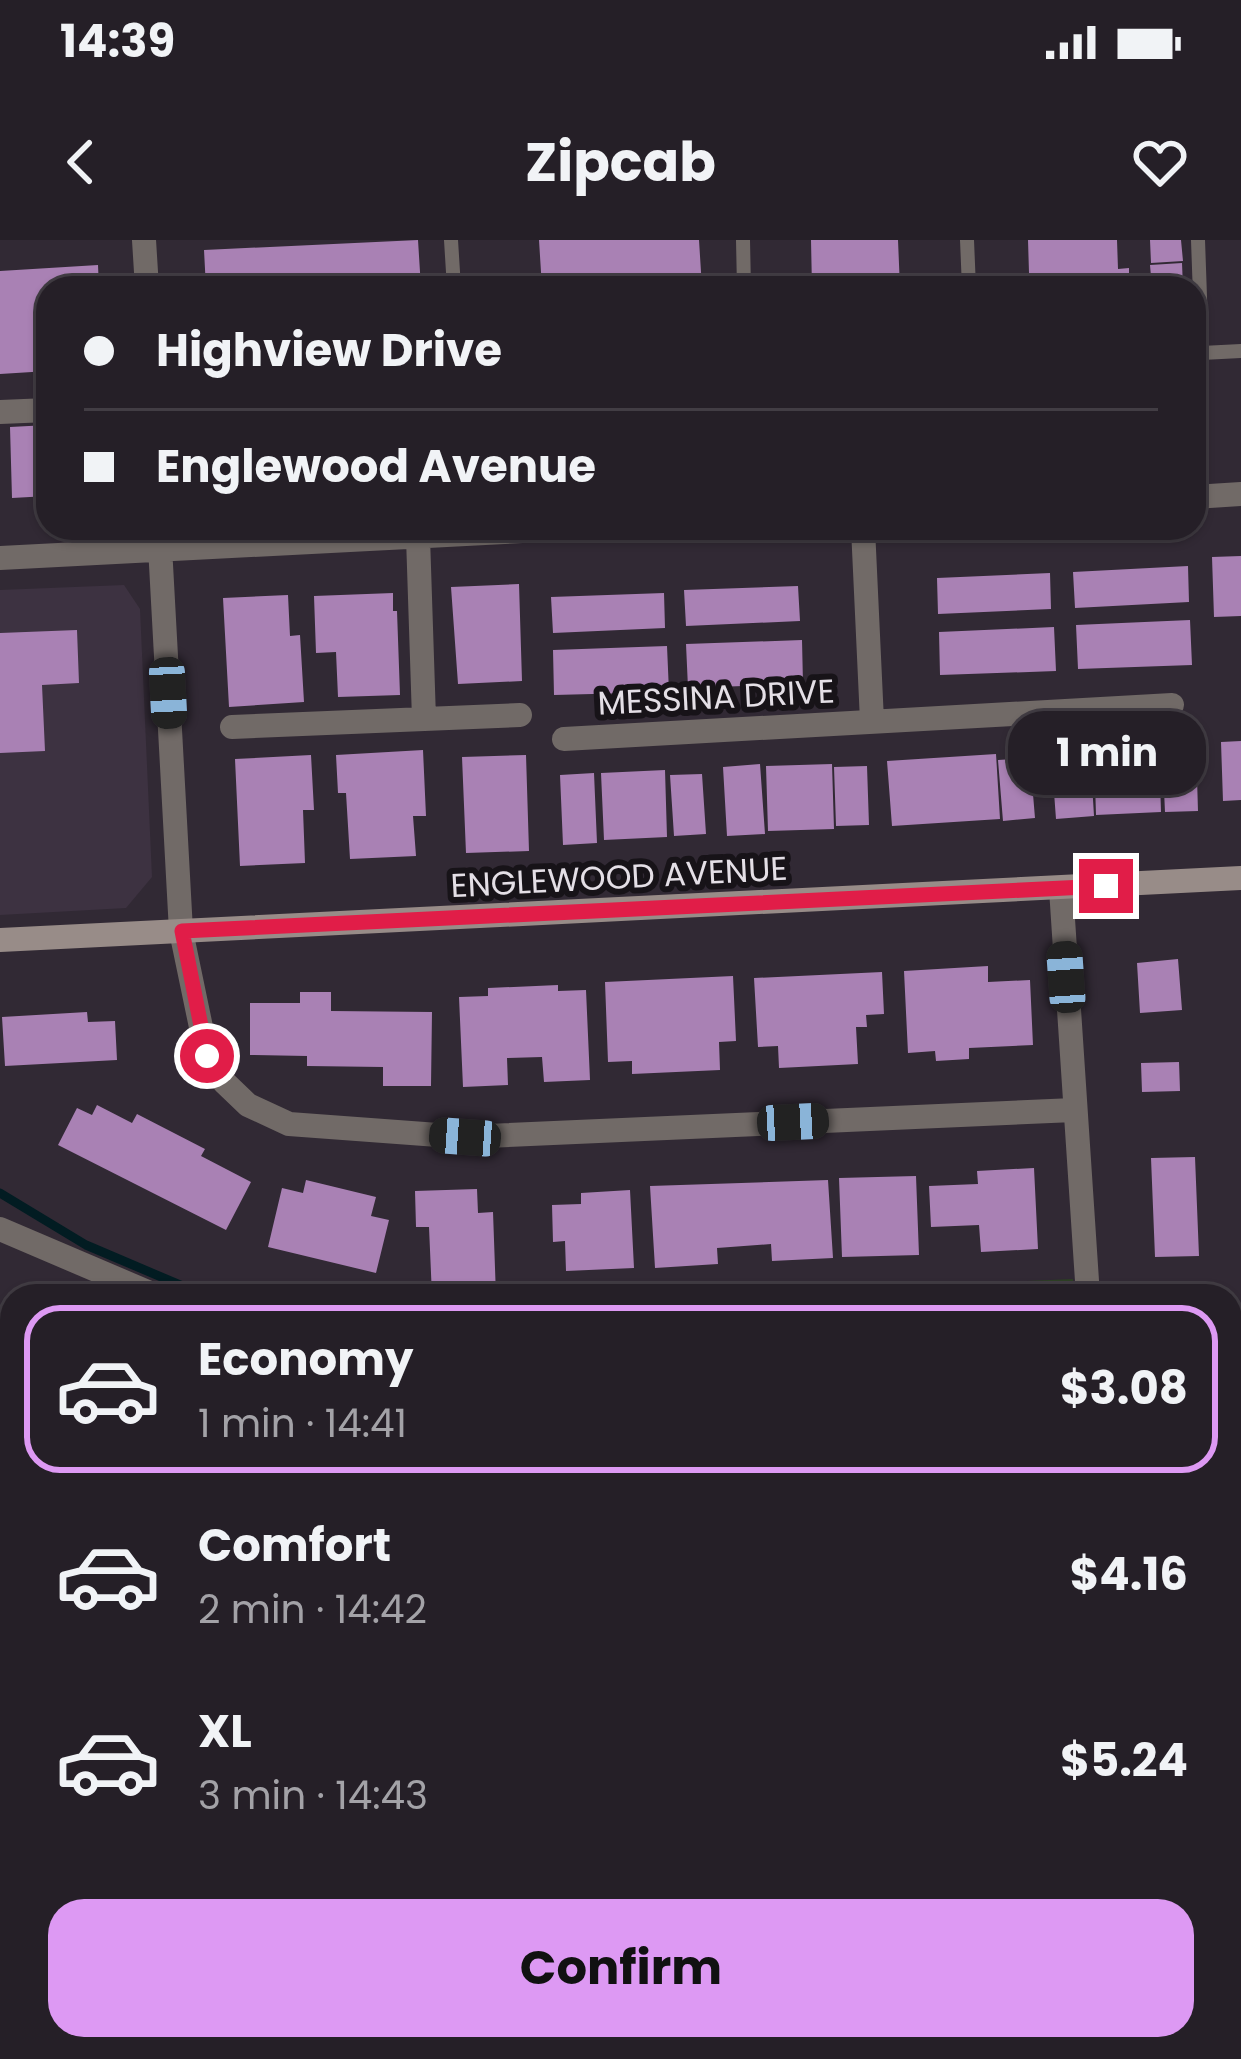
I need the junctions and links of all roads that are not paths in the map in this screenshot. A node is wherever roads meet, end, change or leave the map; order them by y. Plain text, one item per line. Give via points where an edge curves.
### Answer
1 (144, 240) edge
2 (451, 240) edge
3 (742, 240) edge
4 (967, 240) edge
5 (1198, 240) edge
6 (146, 276) edge
7 (453, 276) edge
8 (744, 276) edge
9 (969, 276) edge
10 (1199, 276) edge
11 (1241, 351) edge
12 (1206, 353) edge
13 (36, 410) edge
14 (0, 412) edge
15 (1241, 494) edge
16 (1206, 496) edge
17 (151, 540) edge
18 (159, 540) edge
19 (418, 540) edge
20 (863, 540) edge
21 (0, 558) edge
22 (1172, 705) dead end
23 (520, 715) dead end
24 (424, 719) junction
25 (872, 722) junction
26 (232, 727) dead end
27 (564, 739) dead end
28 (1241, 878) edge
29 (1061, 889) junction
30 (182, 931) junction
31 (0, 940) edge
32 (1074, 1110) junction
33 (0, 1229) edge
34 (129, 1284) edge
35 (1087, 1284) edge

1 - 6 street
2 - 7 lane
3 - 8 lane
4 - 9 lane
5 - 10 lane
11 - 12 lane
13 - 14 street
15 - 16 street
17 - 21 street
18 - 30 street
19 - 24 street
20 - 25 street, MESSINA DRIVE
22 - 25 street, MESSINA DRIVE
23 - 24 street
24 - 26 street
25 - 27 street, MESSINA DRIVE
28 - 29 street, ENGLEWOOD AVENUE
29 - 30 street, ENGLEWOOD AVENUE
29 - 32 street
30 - 31 street, ENGLEWOOD AVENUE
30 - 32 street via 207,1056 248,1105 289,1124 465,1137
32 - 35 street
33 - 34 street

